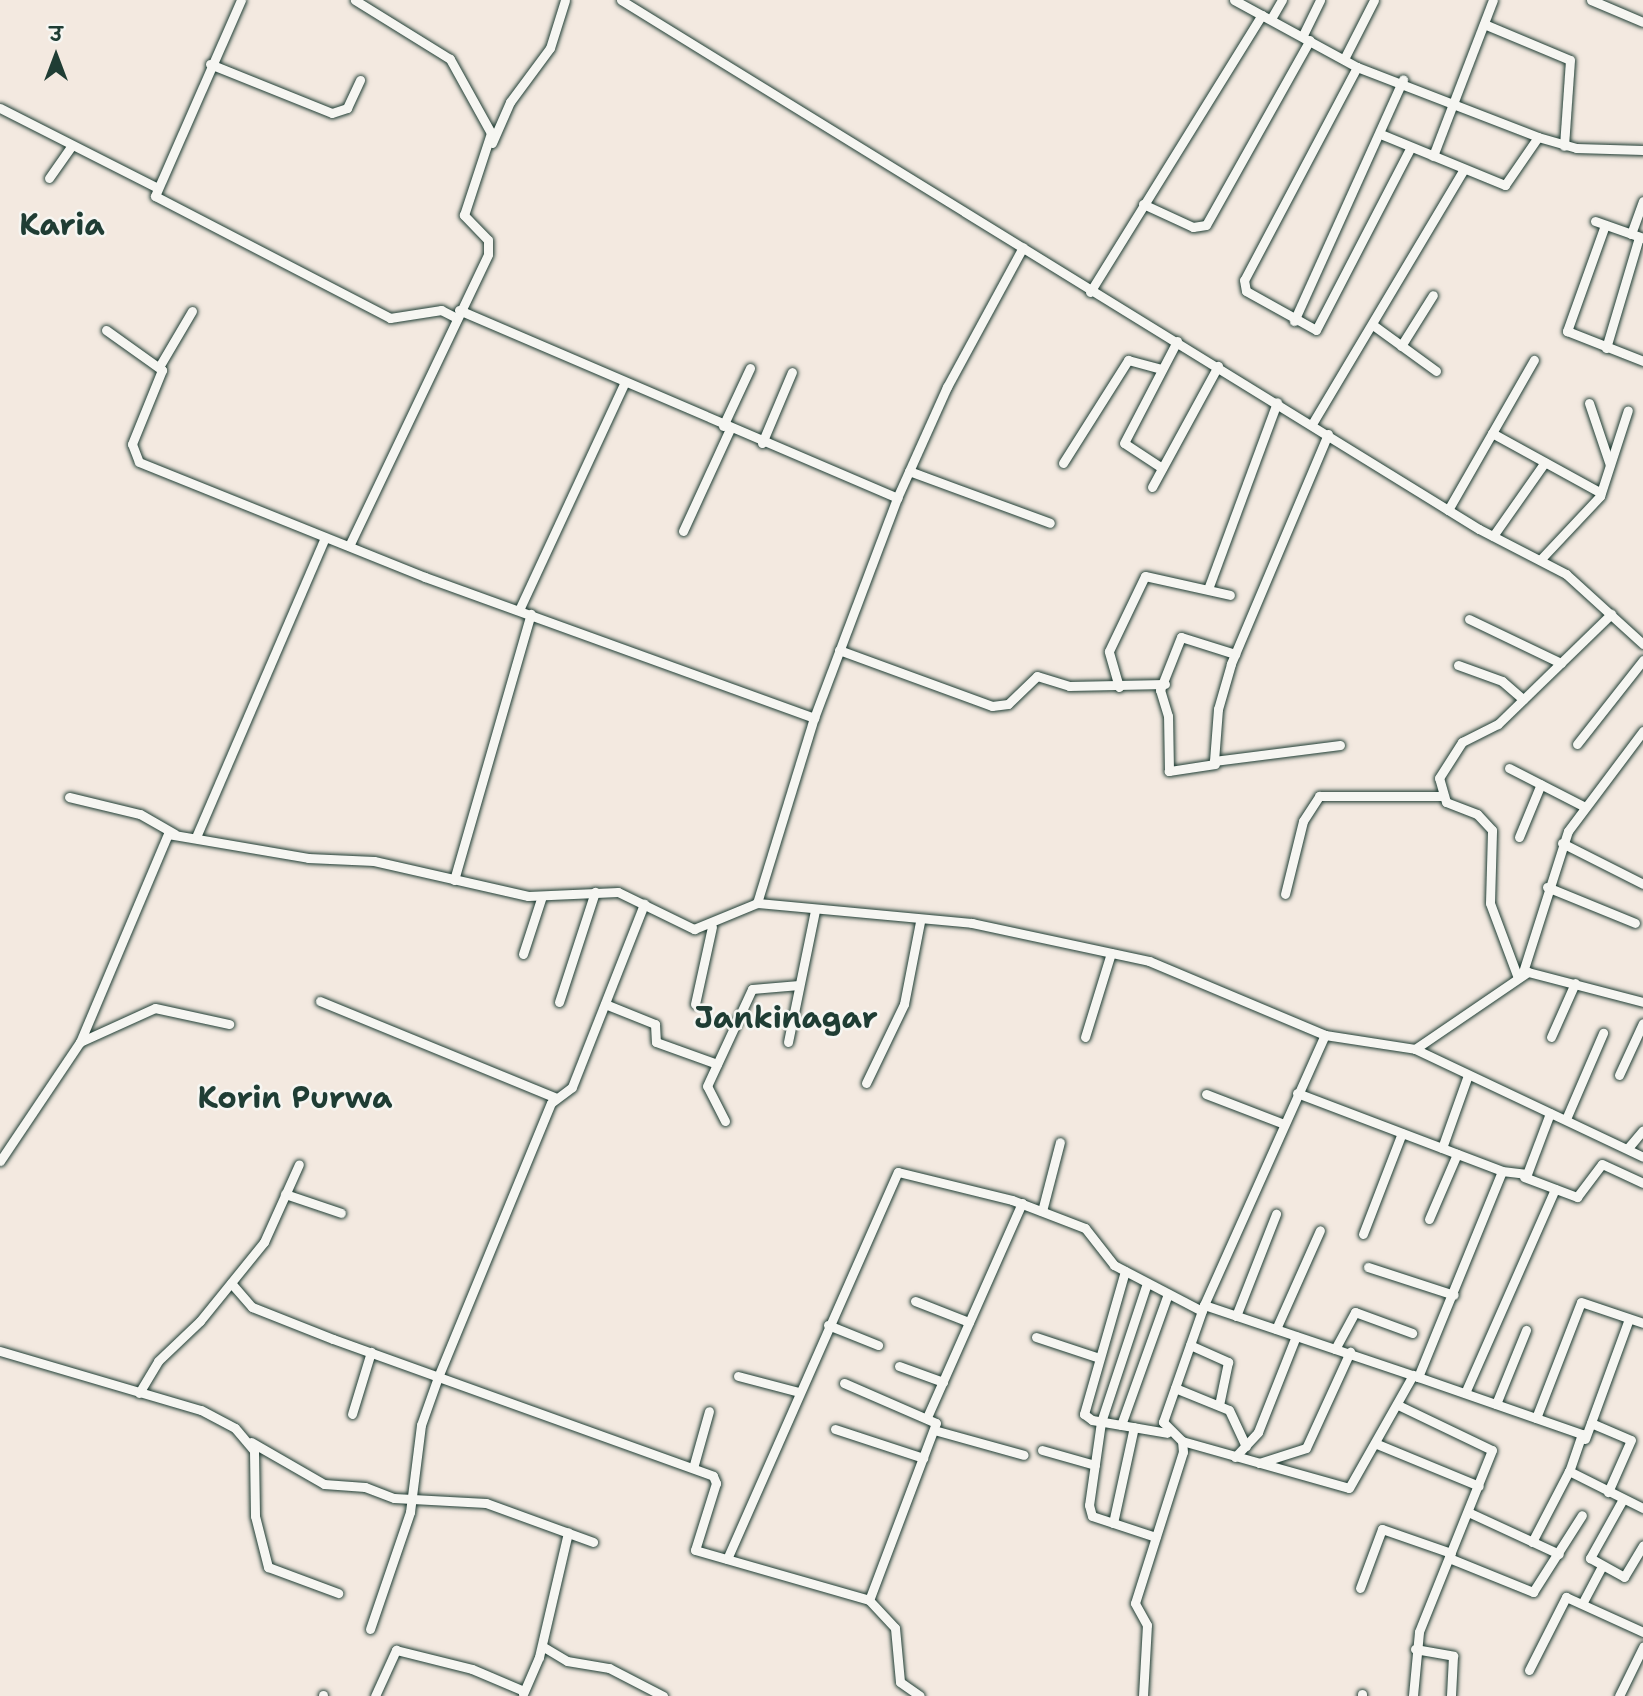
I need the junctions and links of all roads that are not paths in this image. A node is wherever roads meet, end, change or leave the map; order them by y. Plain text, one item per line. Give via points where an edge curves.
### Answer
1 (241, 0) edge
2 (355, 0) edge
3 (565, 0) edge
4 (621, 0) edge
5 (1234, 0) edge
6 (1282, 0) edge
7 (1320, 0) edge
8 (1374, 0) edge
9 (1493, 0) edge
10 (1591, 0) edge
11 (1267, 16) junction
12 (1643, 22) edge
13 (1484, 24) junction
14 (1306, 37) junction
15 (1344, 59) junction
16 (210, 64) junction
17 (1357, 67) junction
18 (360, 80) dead end
19 (1403, 80) junction
20 (1454, 102) junction
21 (0, 108) edge
22 (1383, 135) junction
23 (1538, 138) junction
24 (71, 146) junction
25 (490, 146) junction
26 (1564, 146) junction
27 (1411, 147) junction
28 (1643, 150) edge
29 (1433, 156) junction
30 (1464, 169) junction
31 (49, 178) dead end
32 (154, 186) junction
33 (1643, 201) edge
34 (1143, 204) junction
35 (1595, 221) dead end
36 (1605, 225) junction
37 (1638, 237) edge
38 (1023, 247) junction
39 (1090, 292) junction
40 (1433, 295) dead end
41 (192, 312) dead end
42 (457, 313) junction
43 (1294, 321) junction
44 (1373, 325) junction
45 (106, 330) dead end
46 (1177, 341) junction
47 (1401, 346) junction
48 (1606, 348) junction
49 (1534, 360) dead end
50 (1643, 361) edge
51 (1217, 366) junction
52 (159, 367) junction
53 (750, 369) dead end
54 (1162, 369) junction
55 (1436, 371) dead end
56 (792, 372) dead end
57 (624, 384) junction
58 (1277, 402) junction
59 (1589, 402) dead end
60 (1628, 410) dead end
61 (1312, 424) junction
62 (727, 428) junction
63 (1492, 433) junction
64 (1328, 434) junction
65 (762, 443) junction
66 (1545, 462) junction
67 (1063, 464) dead end
68 (1611, 467) junction
69 (1162, 468) junction
70 (909, 471) junction
71 (1152, 487) dead end
72 (1601, 493) junction
73 (897, 498) junction
74 (1448, 510) junction
75 (1050, 523) dead end
76 (683, 531) dead end
77 (1493, 536) junction
78 (325, 538) junction
79 (349, 546) junction
80 (1540, 560) junction
81 (1208, 589) junction
82 (1230, 595) dead end
83 (519, 610) junction
84 (531, 614) junction
85 (1611, 614) junction
86 (1469, 619) dead end
87 (1643, 644) edge
88 (839, 650) junction
89 (1235, 654) junction
90 (1643, 660) edge
91 (1561, 663) junction
92 (1458, 665) dead end
93 (1165, 684) junction
94 (1119, 687) junction
95 (1523, 699) junction
96 (814, 718) junction
97 (1643, 731) edge
98 (1577, 744) dead end
99 (1339, 745) dead end
100 (1215, 764) junction
101 (1510, 768) dead end
102 (1541, 784) junction
103 (1441, 796) junction
104 (69, 797) dead end
105 (1585, 807) junction
106 (175, 834) junction
107 (196, 837) junction
108 (1519, 837) dead end
109 (1562, 843) junction
110 (454, 880) junction
111 (1643, 884) edge
112 (1547, 887) junction
113 (595, 892) junction
114 (1285, 894) dead end
115 (542, 896) junction
116 (644, 904) junction
117 (757, 904) junction
118 (814, 910) junction
119 (920, 922) junction
120 (1635, 923) dead end
121 (712, 927) junction
122 (1111, 953) junction
123 (523, 954) dead end
124 (1520, 976) junction
125 (1575, 983) junction
126 (799, 985) junction
127 (320, 1001) dead end
128 (559, 1002) dead end
129 (1643, 1002) edge
130 (605, 1004) junction
131 (695, 1004) dead end
132 (1643, 1023) edge
133 (229, 1024) dead end
134 (1603, 1033) dead end
135 (1325, 1035) junction
136 (1085, 1037) dead end
137 (1552, 1037) dead end
138 (80, 1042) junction
139 (788, 1042) dead end
140 (1415, 1049) junction
141 (717, 1064) junction
142 (1468, 1075) junction
143 (1619, 1075) dead end
144 (866, 1083) dead end
145 (1297, 1093) junction
146 (1206, 1094) dead end
147 (556, 1098) junction
148 (1549, 1113) junction
149 (1566, 1119) junction
150 (725, 1121) dead end
151 (1284, 1124) junction
152 (1643, 1130) edge
153 (1402, 1133) junction
154 (1060, 1142) dead end
155 (1442, 1148) junction
156 (1628, 1149) junction
157 (1457, 1154) junction
158 (1643, 1157) edge
159 (0, 1161) edge
160 (299, 1164) dead end
161 (1502, 1171) junction
162 (1524, 1177) junction
163 (1643, 1183) edge
164 (1555, 1189) junction
165 (285, 1194) junction
166 (1022, 1203) junction
167 (1042, 1211) junction
168 (341, 1213) dead end
169 (1276, 1214) dead end
170 (1429, 1219) dead end
171 (1320, 1230) dead end
172 (1363, 1234) dead end
173 (1368, 1267) dead end
174 (1125, 1271) junction
175 (231, 1283) junction
176 (1147, 1283) junction
177 (1168, 1294) junction
178 (1454, 1295) junction
179 (915, 1301) dead end
180 (1203, 1308) junction
181 (1236, 1316) junction
182 (1629, 1319) junction
183 (969, 1322) junction
184 (1643, 1323) edge
185 (828, 1325) junction
186 (1276, 1329) junction
187 (1526, 1331) dead end
188 (1412, 1333) dead end
189 (1296, 1336) junction
190 (1036, 1337) dead end
191 (878, 1345) dead end
192 (1190, 1345) junction
193 (1335, 1349) junction
194 (0, 1350) edge
195 (371, 1352) junction
196 (1350, 1352) junction
197 (1099, 1358) junction
198 (899, 1366) dead end
199 (738, 1376) dead end
200 (1415, 1376) junction
201 (438, 1377) junction
202 (943, 1382) junction
203 (844, 1383) dead end
204 (1175, 1388) junction
205 (799, 1392) junction
206 (139, 1393) junction
207 (1465, 1393) junction
208 (1496, 1404) junction
209 (1219, 1405) junction
210 (1398, 1405) junction
211 (709, 1410) dead end
212 (352, 1415) dead end
213 (928, 1415) junction
214 (1536, 1418) junction
215 (1101, 1422) junction
216 (1591, 1423) junction
217 (1121, 1425) junction
218 (1134, 1427) junction
219 (835, 1429) dead end
220 (934, 1430) junction
221 (1167, 1433) junction
222 (246, 1439) junction
223 (1585, 1440) junction
224 (1182, 1441) junction
225 (1377, 1444) junction
226 (1246, 1446) junction
227 (1042, 1450) dead end
228 (1024, 1455) dead end
229 (1235, 1457) junction
230 (923, 1458) junction
231 (1255, 1463) junction
232 (1095, 1465) junction
233 (693, 1468) junction
234 (1569, 1471) junction
235 (1479, 1486) junction
236 (1608, 1492) junction
237 (1623, 1499) junction
238 (413, 1500) junction
239 (1643, 1508) edge
240 (1468, 1512) junction
241 (1582, 1515) dead end
242 (1113, 1523) junction
243 (568, 1532) junction
244 (1156, 1537) junction
245 (593, 1542) dead end
246 (1532, 1542) junction
247 (1643, 1545) edge
248 (1559, 1554) junction
249 (1450, 1556) junction
250 (727, 1559) junction
251 (1602, 1566) junction
252 (1360, 1587) dead end
253 (338, 1592) dead end
254 (869, 1600) junction
255 (1583, 1602) junction
256 (370, 1629) dead end
257 (1643, 1632) edge
258 (542, 1646) junction
259 (1643, 1647) edge
260 (1415, 1649) junction
261 (1529, 1670) dead end
262 (524, 1694) edge
263 (375, 1696) edge
264 (663, 1696) edge
265 (920, 1696) edge
266 (1143, 1696) edge
267 (1413, 1696) edge
268 (1451, 1696) edge
269 (1619, 1696) edge

1 - 16 street
2 - 25 street via 450,60 490,124
3 - 25 street via 550,48 510,103
4 - 38 street
5 - 11 street
6 - 11 street
7 - 14 street
8 - 15 street
9 - 13 street
10 - 12 street
11 - 14 street
11 - 34 street
13 - 20 street
13 - 26 street via 1570,60
14 - 15 street
14 - 34 street via 1206,225 1193,227
15 - 17 street
16 - 18 street via 332,113 347,108
16 - 32 street
17 - 19 street
17 - 43 street via 1244,280 1246,291
19 - 20 street
19 - 22 street
20 - 23 street
20 - 29 street
21 - 24 street
22 - 27 street
22 - 43 street
23 - 26 street
23 - 30 street via 1508,184
24 - 31 street
24 - 32 street
25 - 42 street via 464,215 490,249
26 - 28 street
27 - 29 street
27 - 43 street via 1316,330
29 - 30 street
30 - 44 street
32 - 42 street via 158,198 390,318 441,310
33 - 37 street
34 - 39 street
35 - 36 street
36 - 37 street
36 - 48 street via 1567,329
37 - 48 street
38 - 39 street
38 - 70 street
39 - 46 street
40 - 47 street
41 - 52 street
42 - 57 street
42 - 79 street
44 - 47 street
44 - 61 street
45 - 52 street
46 - 51 street
46 - 54 street
47 - 55 street
48 - 50 street
49 - 63 street
51 - 58 street
51 - 69 street
52 - 78 street via 162,379 132,444 134,458
53 - 62 street
54 - 67 street via 1129,360
54 - 69 street via 1124,443
56 - 65 street
57 - 62 street
57 - 83 street
58 - 61 street
58 - 81 street
59 - 68 street
60 - 68 street
61 - 64 street
62 - 65 street
62 - 76 street
63 - 66 street
63 - 74 street
64 - 74 street
64 - 89 street
65 - 73 street
66 - 72 street
66 - 77 street
68 - 72 street
69 - 71 street
70 - 73 street
70 - 75 street
72 - 80 street
73 - 88 street
74 - 77 street
77 - 80 street
78 - 79 street
78 - 107 street
79 - 83 street
80 - 85 street
81 - 82 street
81 - 94 street via 1145,576 1109,651
83 - 84 street
84 - 96 street
84 - 110 street
85 - 87 street
85 - 91 street
86 - 91 street
88 - 94 street via 992,706 1007,704 1037,676 1069,686
88 - 96 street
89 - 93 street via 1181,636
89 - 100 street via 1218,709
90 - 98 street
91 - 95 street
92 - 95 street via 1502,681
93 - 94 street
93 - 100 street via 1160,693 1168,716 1169,771
95 - 103 street via 1450,754 1439,778
96 - 117 street
97 - 105 street
99 - 100 street
101 - 102 street
102 - 105 street
102 - 108 street
103 - 114 street via 1319,796 1303,821
103 - 124 street via 1478,814 1492,830 1490,903
104 - 106 street via 140,814
105 - 109 street
106 - 107 street
106 - 138 street via 160,842
107 - 110 street via 308,858 374,861
109 - 111 street
109 - 112 street
110 - 115 street
112 - 120 street
112 - 124 street
113 - 115 street
113 - 116 street via 618,892
113 - 128 street
115 - 123 street
116 - 121 street via 694,929
116 - 130 street
117 - 118 street
117 - 121 street
118 - 119 street
118 - 126 street
119 - 122 street via 972,923
119 - 144 street via 904,1003
121 - 131 street
122 - 135 street via 1163,965
122 - 136 street
124 - 125 street
124 - 140 street
125 - 129 street
125 - 137 street
126 - 139 street
126 - 141 street via 752,989
127 - 147 street
130 - 141 street via 655,1024 656,1042
130 - 147 street via 572,1087
132 - 143 street
133 - 138 street via 155,1008
134 - 149 street
135 - 140 street
135 - 145 street
138 - 159 street
140 - 142 street
141 - 150 street via 707,1086
142 - 148 street
142 - 155 street
145 - 151 street
145 - 153 street
146 - 151 street
147 - 201 street
148 - 149 street
148 - 162 street
149 - 156 street
151 - 180 street
152 - 156 street
153 - 155 street
153 - 172 street
154 - 167 street
155 - 157 street
156 - 158 street
157 - 161 street
157 - 170 street
160 - 165 street
161 - 162 street
161 - 178 street
162 - 164 street
163 - 164 street via 1598,1164 1581,1195
164 - 207 street
165 - 168 street
165 - 175 street via 264,1242
166 - 167 street
166 - 183 street
166 - 185 street via 894,1175
167 - 174 street via 1090,1231
169 - 181 street
171 - 186 street
173 - 178 street
174 - 176 street
174 - 197 street
175 - 195 street via 252,1307
175 - 206 street via 158,1361
176 - 177 street
176 - 215 street
177 - 180 street
177 - 217 street
178 - 200 street
179 - 183 street
180 - 181 street
180 - 192 street
181 - 186 street
182 - 184 street
182 - 214 street via 1586,1301 1577,1305
182 - 216 street
183 - 202 street
185 - 191 street
185 - 205 street
186 - 189 street
187 - 208 street
188 - 193 street via 1355,1312
189 - 193 street
189 - 226 street via 1258,1432
190 - 197 street
192 - 204 street
192 - 209 street via 1228,1362
193 - 196 street
194 - 206 street
195 - 201 street
195 - 212 street
196 - 200 street
196 - 231 street via 1306,1448
197 - 215 street via 1084,1413
198 - 202 street
199 - 205 street
200 - 207 street
200 - 210 street
201 - 233 street
201 - 238 street via 421,1425
202 - 213 street
203 - 213 street
204 - 209 street
204 - 221 street via 1163,1422
205 - 250 street
206 - 222 street via 201,1410
207 - 208 street
208 - 214 street
209 - 226 street via 1232,1414
210 - 225 street
210 - 235 street via 1492,1447
211 - 233 street
213 - 220 street
214 - 223 street
215 - 217 street
215 - 232 street
216 - 223 street
216 - 236 street via 1631,1440
217 - 218 street
218 - 221 street
218 - 242 street
219 - 230 street
220 - 228 street
220 - 230 street
221 - 224 street
222 - 238 street via 317,1482
222 - 253 street via 254,1451 255,1516 268,1567
223 - 234 street
224 - 229 street
224 - 244 street
225 - 231 street via 1349,1488
225 - 235 street
226 - 229 street
227 - 232 street
229 - 231 street
230 - 254 street
232 - 242 street via 1090,1513
233 - 250 street via 716,1481 695,1550
234 - 236 street
234 - 246 street
235 - 240 street
236 - 237 street
237 - 239 street
237 - 251 street via 1590,1551
238 - 243 street via 486,1503
238 - 256 street
240 - 246 street
240 - 249 street
241 - 248 street
242 - 244 street
243 - 245 street
243 - 258 street
244 - 266 street via 1135,1603 1147,1625
246 - 248 street
247 - 251 street via 1624,1577
248 - 249 street via 1533,1592
249 - 252 street via 1382,1529
249 - 260 street
250 - 254 street
251 - 255 street
254 - 265 street via 895,1628 900,1682
255 - 257 street
255 - 261 street via 1564,1598
258 - 262 street
258 - 264 street via 567,1661 609,1668
259 - 269 street
260 - 267 street
260 - 268 street via 1453,1656
262 - 263 street via 472,1668 396,1650

